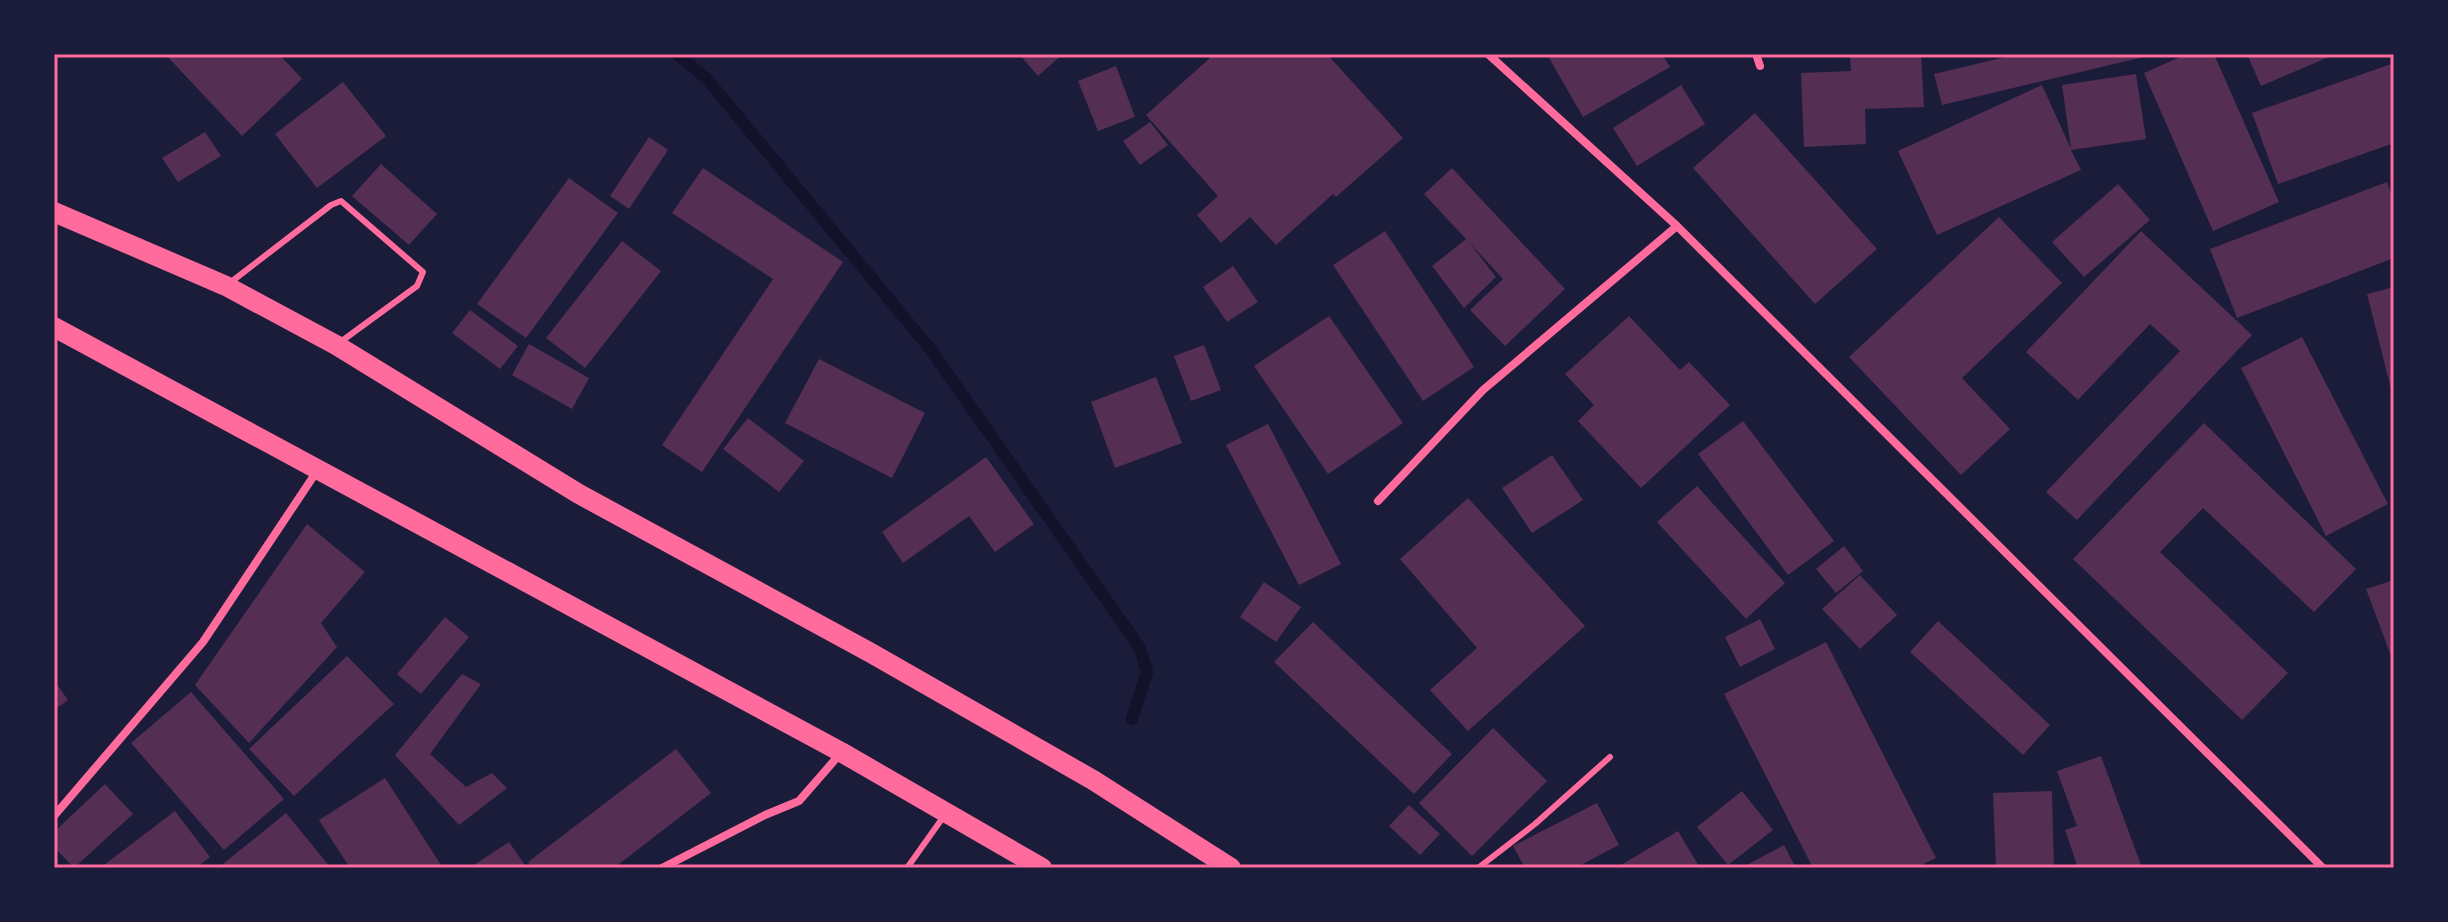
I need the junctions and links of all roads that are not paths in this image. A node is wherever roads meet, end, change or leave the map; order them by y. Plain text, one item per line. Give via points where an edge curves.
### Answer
1 (1488, 54) edge
2 (1756, 54) edge
3 (1760, 66) dead end
4 (54, 212) edge
5 (1677, 226) junction
6 (226, 286) junction
7 (54, 327) edge
8 (336, 345) junction
9 (317, 471) junction
10 (1378, 501) dead end
11 (841, 752) junction
12 (1610, 757) dead end
13 (946, 813) junction
14 (54, 816) edge
15 (662, 868) edge
16 (907, 868) edge
17 (1042, 868) edge
18 (1231, 868) edge
19 (1478, 868) edge
20 (2323, 868) edge

1 - 5 street
2 - 3 street
4 - 6 main road
5 - 10 street via 1483,390
5 - 20 street
6 - 8 main road
6 - 8 lane via 341,201 423,272 417,286
7 - 9 main road
8 - 18 main road via 579,494 1093,780
9 - 11 main road
9 - 14 street via 203,642
11 - 13 main road
11 - 15 street via 799,801
12 - 19 lane
13 - 16 lane
13 - 17 main road

